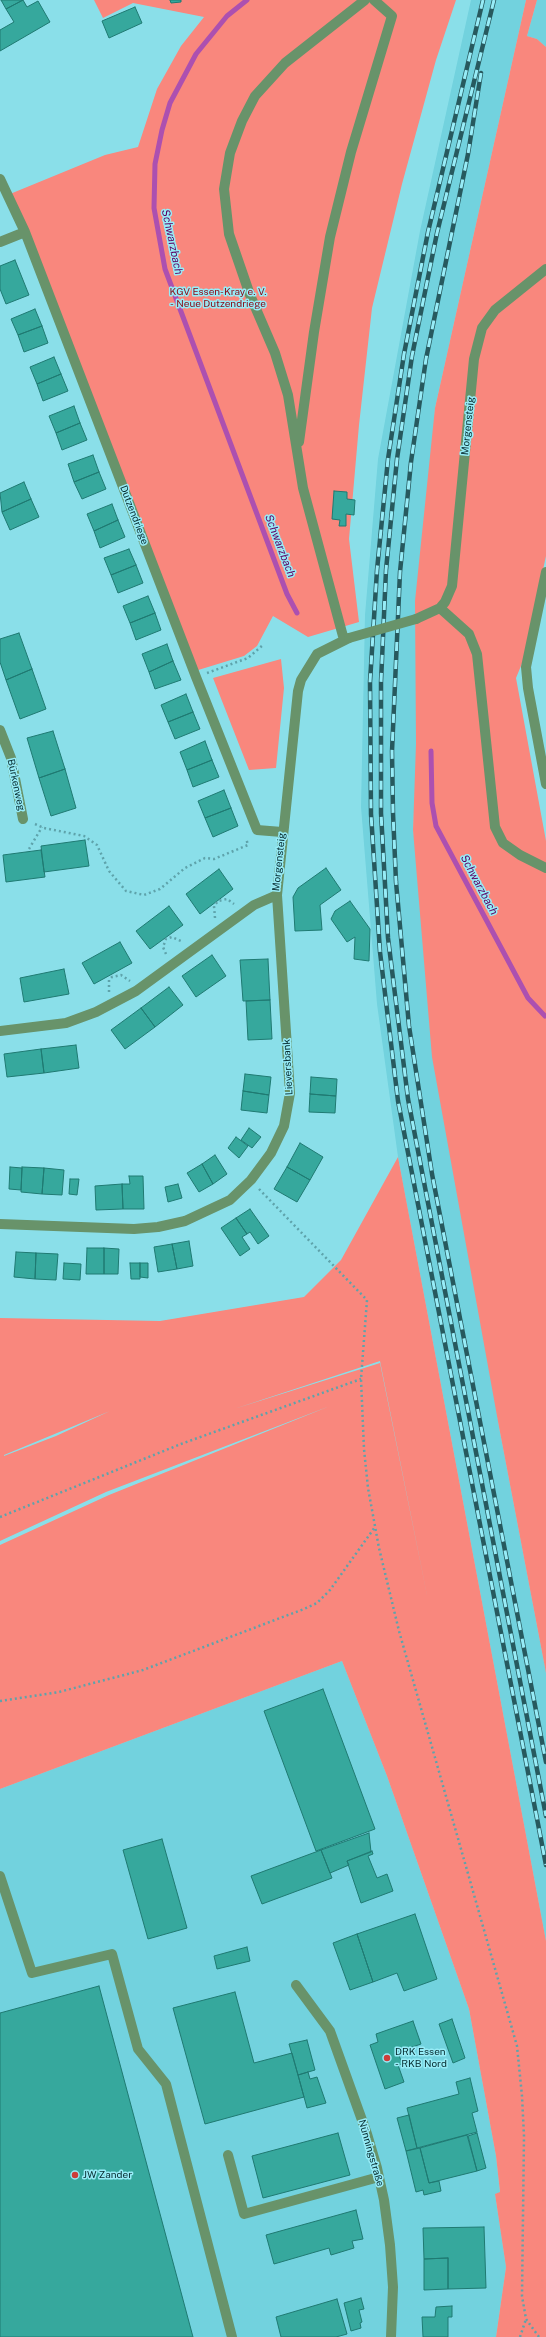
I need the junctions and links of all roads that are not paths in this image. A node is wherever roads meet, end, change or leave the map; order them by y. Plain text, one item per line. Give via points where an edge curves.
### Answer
1 (365, 0) edge
2 (374, 0) edge
3 (0, 179) edge
4 (24, 232) junction
5 (0, 242) edge
6 (546, 269) edge
7 (298, 452) junction
8 (546, 572) edge
9 (440, 608) junction
10 (346, 639) junction
11 (0, 730) edge
12 (546, 784) edge
13 (23, 819) road end
14 (282, 832) junction
15 (546, 868) edge
16 (277, 895) junction
17 (0, 1031) edge
18 (0, 1224) edge
19 (0, 1876) edge
20 (296, 1985) dead end
21 (228, 2155) dead end
22 (379, 2177) junction
23 (232, 2337) edge
24 (391, 2337) edge

1 - 7 street via 285,63 255,96 242,121 230,154 224,189 229,234 250,295 275,353 288,395
2 - 7 street via 392,16 351,152 330,237
3 - 4 street, Dutzendriege
4 - 5 street
4 - 14 street, Dutzendriege via 257,830
6 - 9 street, Morgensteig via 495,310 482,328 477,343 452,586
7 - 10 street via 303,488
8 - 12 street via 526,667
9 - 10 street, Morgensteig, bridge via 416,619
9 - 15 street via 469,634 477,654 494,827 503,842 520,855
10 - 14 street, Morgensteig via 317,654 300,680
11 - 13 street, Bürkenweg via 11,758
14 - 16 street, Morgensteig
16 - 17 street, Morgensteig via 254,905 140,988 96,1012 66,1023
16 - 18 street, Lieversbank via 290,1093 284,1126 272,1153 251,1180 230,1200 184,1221 158,1227 109,1229
19 - 23 street via 32,1973 112,1954 138,2049 166,2084
20 - 22 street, Nünningstraße via 330,2031 367,2134
21 - 22 street via 244,2214
22 - 24 street, Nünningstraße via 390,2245

